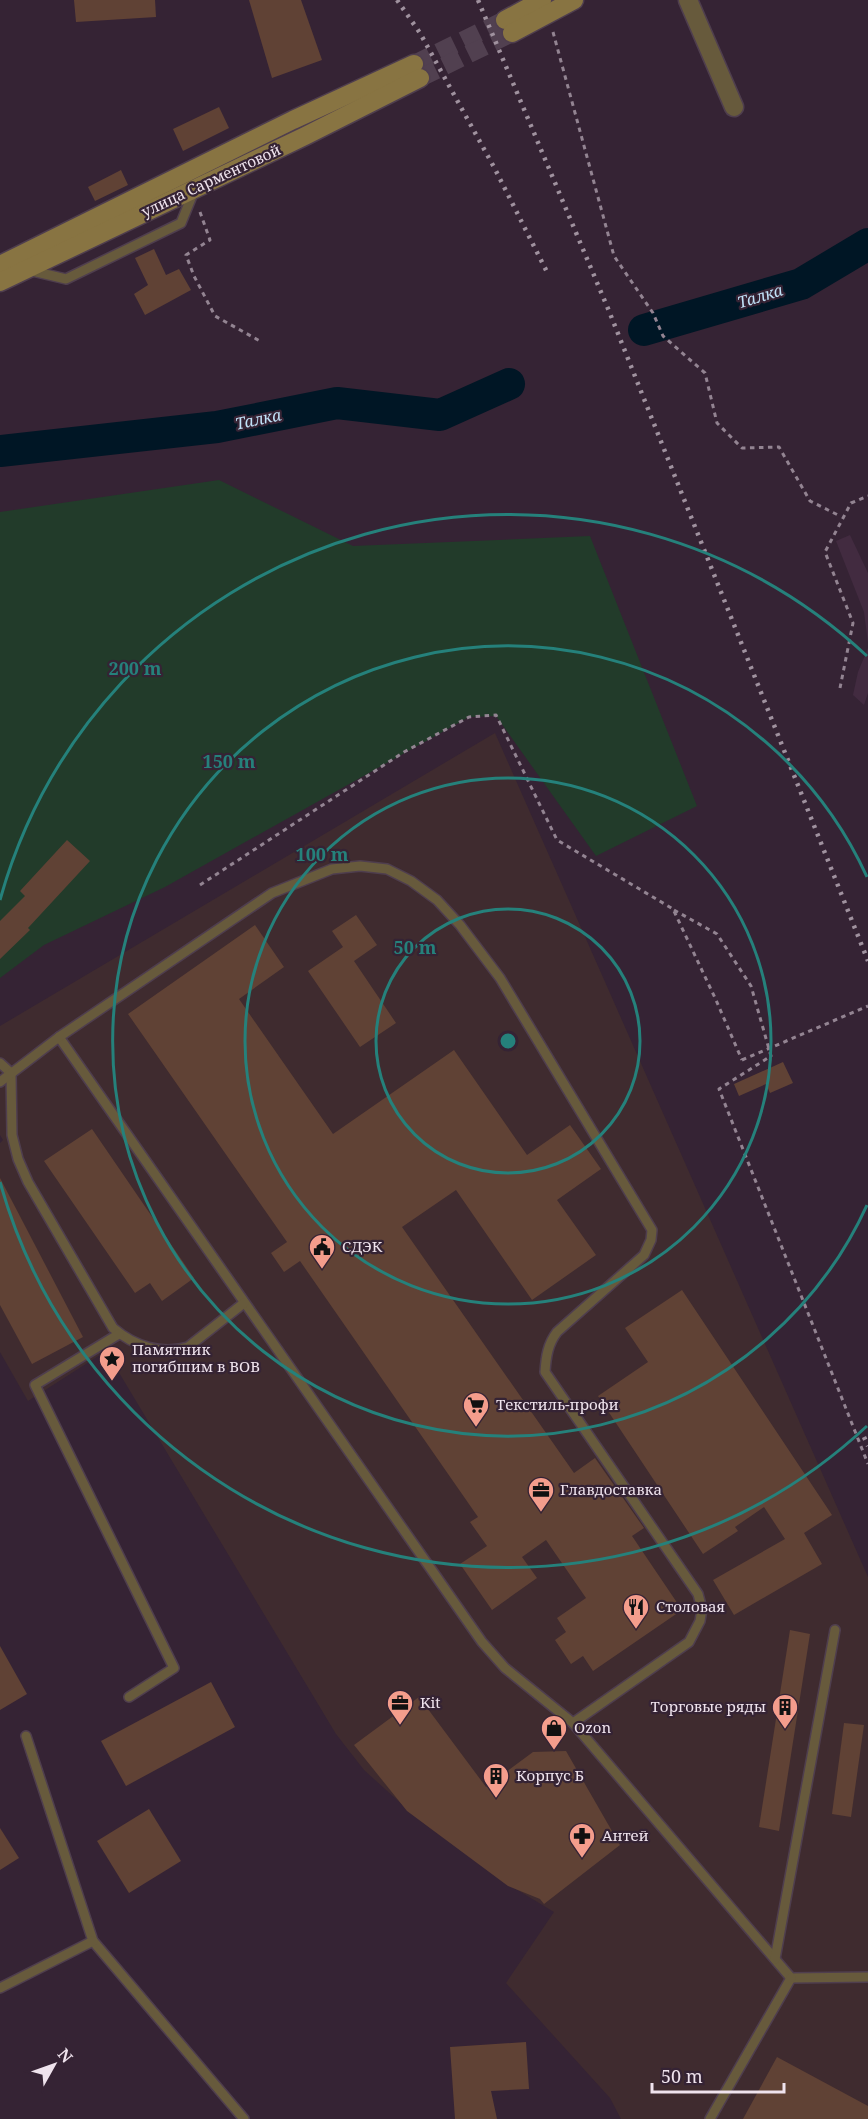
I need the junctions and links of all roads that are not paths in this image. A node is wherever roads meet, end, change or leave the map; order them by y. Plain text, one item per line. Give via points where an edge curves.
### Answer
1 (542, 0) edge
2 (574, 0) edge
3 (688, 0) edge
4 (734, 107) dead end
5 (293, 120) junction
6 (305, 136) junction
7 (196, 188) junction
8 (0, 265) edge
9 (26, 269) junction
10 (0, 282) edge
11 (59, 1037) junction
12 (0, 1063) edge
13 (11, 1073) junction
14 (0, 1082) edge
15 (244, 1303) junction
16 (119, 1334) junction
17 (835, 1630) dead end
18 (129, 1697) dead end
19 (573, 1723) junction
20 (26, 1736) dead end
21 (93, 1941) junction
22 (775, 1959) junction
23 (868, 1977) edge
24 (791, 1978) junction
25 (0, 1988) edge
26 (244, 2119) edge
27 (710, 2119) edge

1 - 2 main road via 508,26
3 - 4 street
5 - 6 main road
5 - 6 main road, улица Сарментовой via 417,71
5 - 8 main road, улица Сарментовой
6 - 7 main road, улица Сарментовой
7 - 9 main road, улица Сарментовой
7 - 9 lane via 181,223 66,279
9 - 10 main road, улица Сарментовой
11 - 13 lane
11 - 15 lane
11 - 19 lane via 272,894 332,869 387,869 411,880 437,900 494,969 652,1230 644,1255 550,1341 545,1372 698,1594 702,1609 689,1642
12 - 13 lane
13 - 14 lane
13 - 16 lane via 12,1135 18,1159
15 - 16 lane via 179,1350 150,1348
15 - 19 lane via 482,1642 505,1668
16 - 18 lane via 35,1385 174,1668
17 - 22 lane
19 - 22 lane
20 - 21 lane
21 - 25 lane
21 - 26 lane
22 - 24 lane
23 - 24 lane
24 - 27 lane

